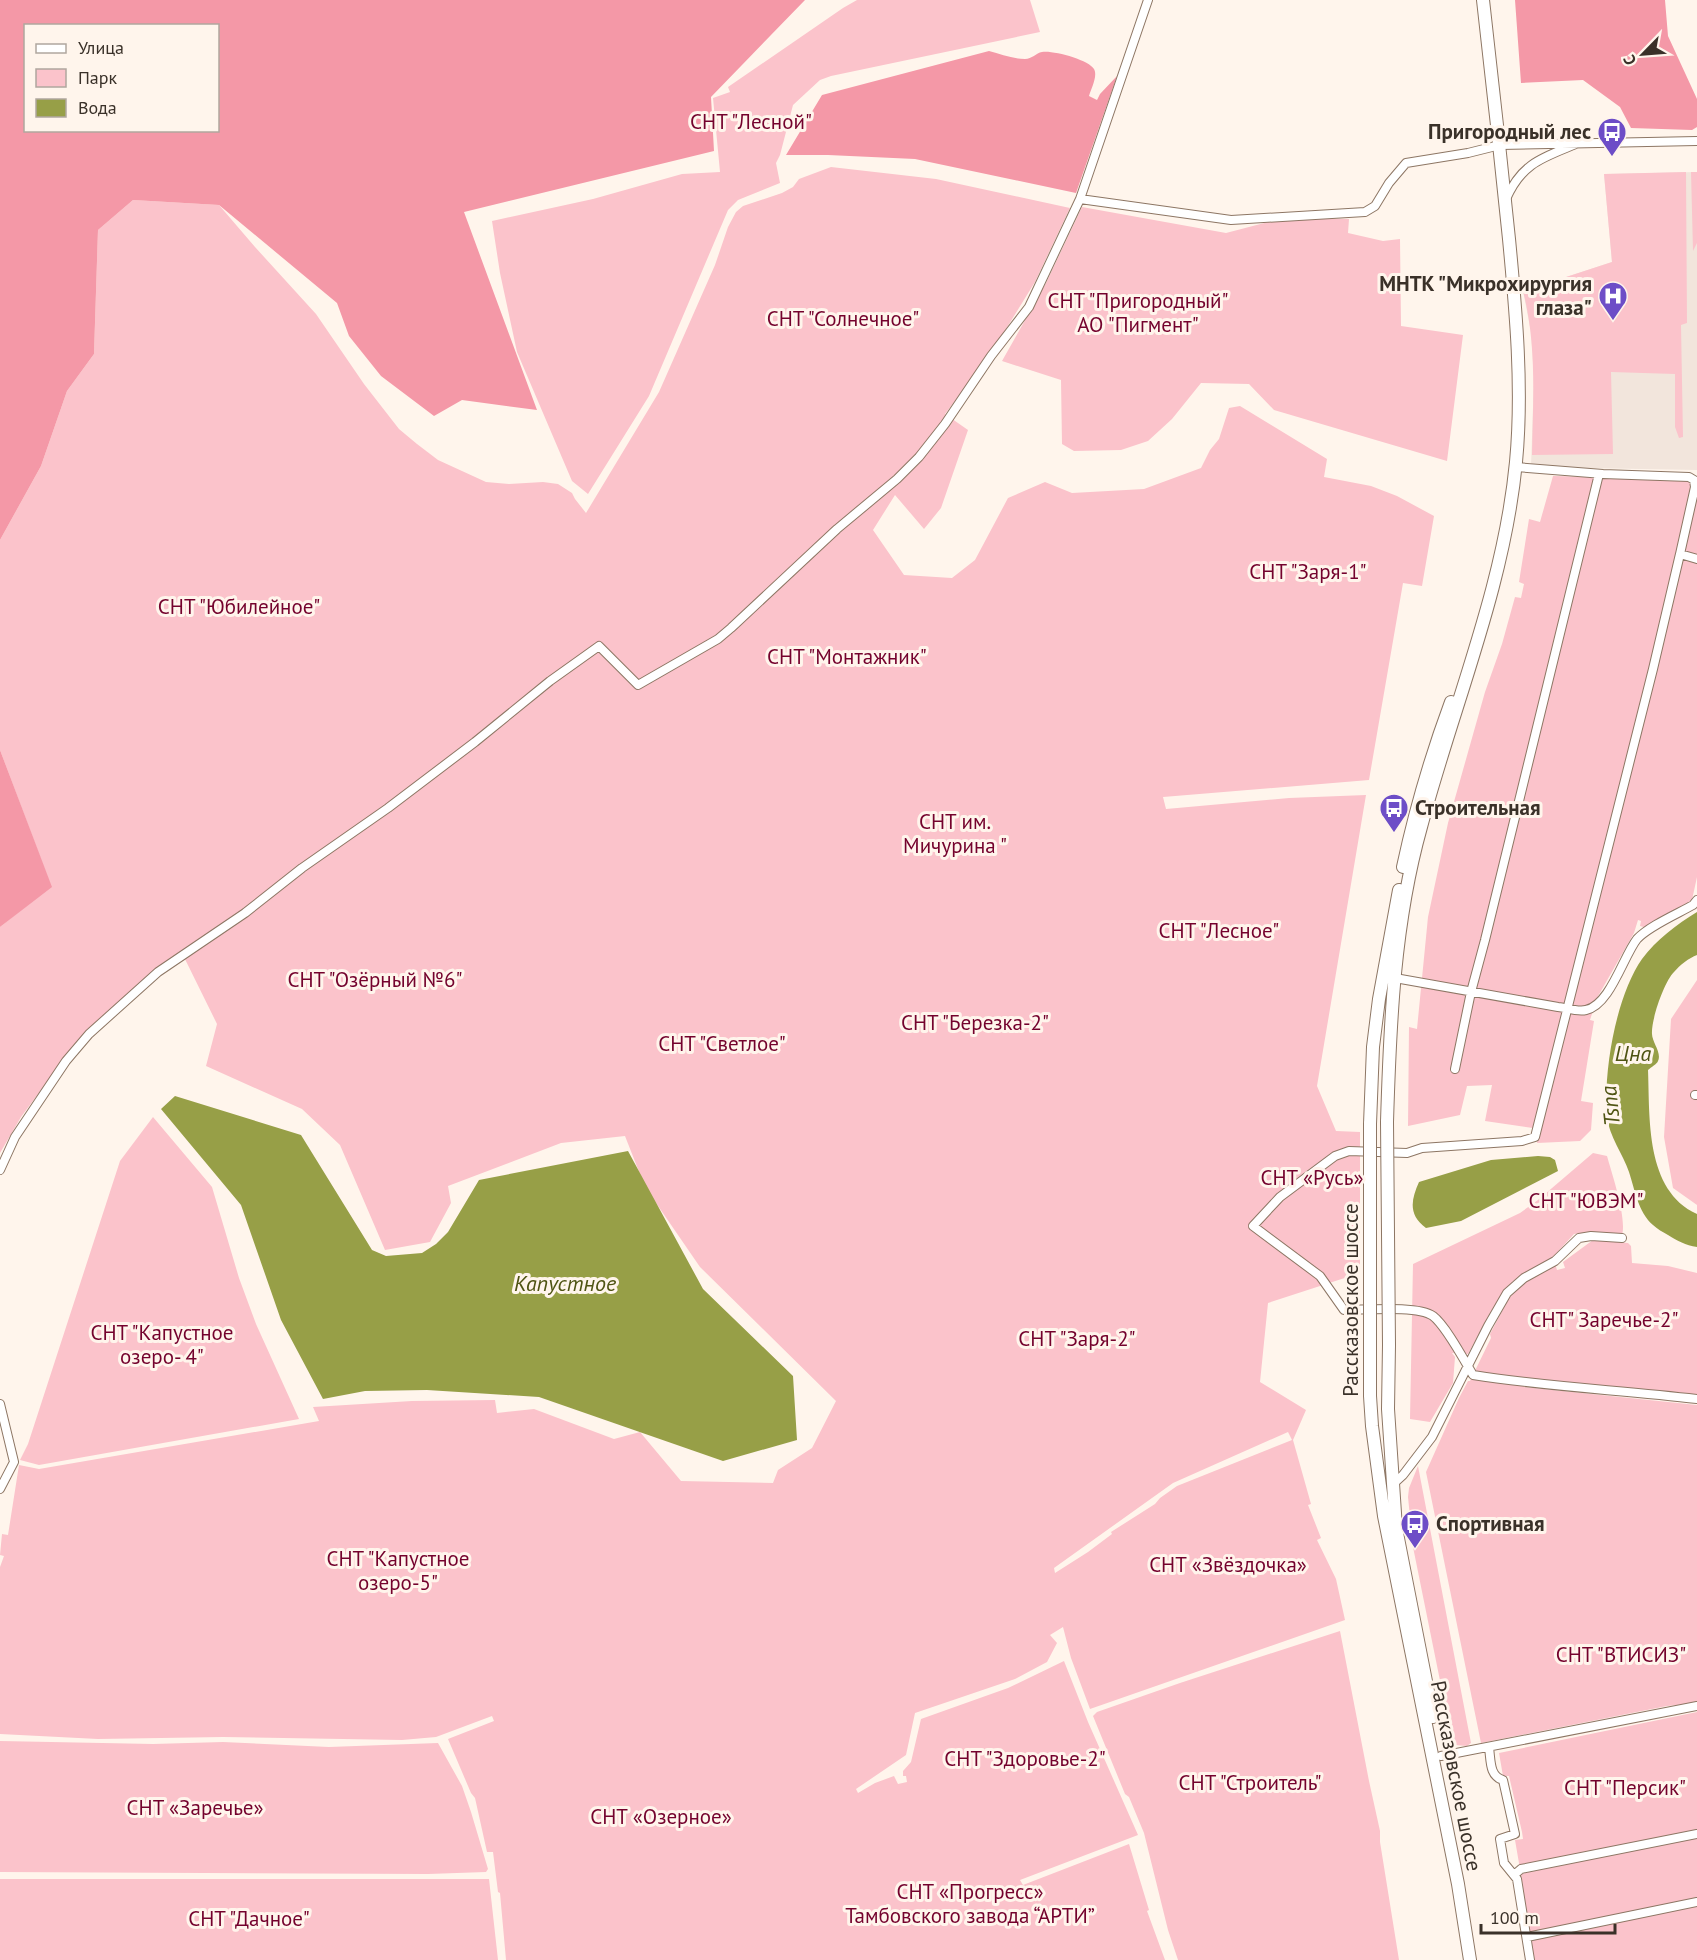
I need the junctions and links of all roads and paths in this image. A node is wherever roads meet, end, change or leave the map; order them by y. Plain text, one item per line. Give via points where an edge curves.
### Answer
1 (1148, 0) edge
2 (1483, 0) edge
3 (1697, 141) edge
4 (1580, 142) junction
5 (1500, 145) junction
6 (1080, 199) junction
7 (1505, 202) junction
8 (1516, 467) junction
9 (1599, 474) junction
10 (1680, 554) junction
11 (1697, 559) edge
12 (1485, 611) junction
13 (1697, 900) edge
14 (1395, 978) junction
15 (1471, 992) junction
16 (1568, 1008) junction
17 (1455, 1069) dead end
18 (0, 1170) edge
19 (1622, 1238) dead end
20 (1468, 1366) junction
21 (1697, 1400) edge
22 (0, 1404) edge
23 (1392, 1485) junction
24 (0, 1489) edge
25 (1697, 1706) edge
26 (1489, 1748) junction
27 (1441, 1756) junction
28 (1697, 1834) edge
29 (1514, 1875) junction
30 (1697, 1902) edge
31 (1527, 1937) junction
32 (1470, 1960) edge
33 (1479, 1960) edge
34 (1530, 1960) edge

1 - 6 street
2 - 5 main road, Рассказовское шоссе
3 - 4 street
4 - 5 street
4 - 7 street via 1535,162 1513,183
5 - 6 street via 1406,164 1376,206 1365,212 1231,220
5 - 7 main road, Рассказовское шоссе
6 - 18 street via 1029,307 945,424 897,479 718,639 638,685 599,646 388,808 158,972 89,1034 66,1061 15,1137
7 - 8 main road, Рассказовское шоссе via 1517,361
8 - 9 street
8 - 12 main road, Рассказовское шоссе via 1502,548
9 - 10 street via 1686,476 1694,480 1695,491
9 - 15 street
10 - 11 street
10 - 16 street
12 - 14 main road, Рассказовское шоссе via 1420,829 1406,891
12 - 32 main road, Рассказовское шоссе, bridge via 1444,722 1411,831 1379,999 1370,1124 1372,1426 1384,1516
13 - 16 street via 1639,937 1596,1006 1585,1010
14 - 15 street
14 - 23 main road, Рассказовское шоссе, bridge via 1388,1122 1388,1409
15 - 16 street
15 - 17 street
16 - 20 street via 1535,1137 1422,1148 1407,1153 1349,1151 1335,1156 1280,1197 1253,1226 1320,1276 1344,1310 1418,1309 1434,1316
19 - 20 street via 1584,1236 1555,1261 1518,1282 1501,1302
20 - 21 street via 1473,1375 1520,1382
20 - 23 street via 1432,1437
22 - 24 street via 14,1461
23 - 27 main road, Рассказовское шоссе via 1403,1568
25 - 26 street
26 - 27 street
26 - 29 street via 1492,1769 1503,1780 1515,1834 1500,1839 1504,1863
27 - 33 main road, Рассказовское шоссе
28 - 29 street via 1521,1869
29 - 31 street
30 - 31 street
31 - 34 street

